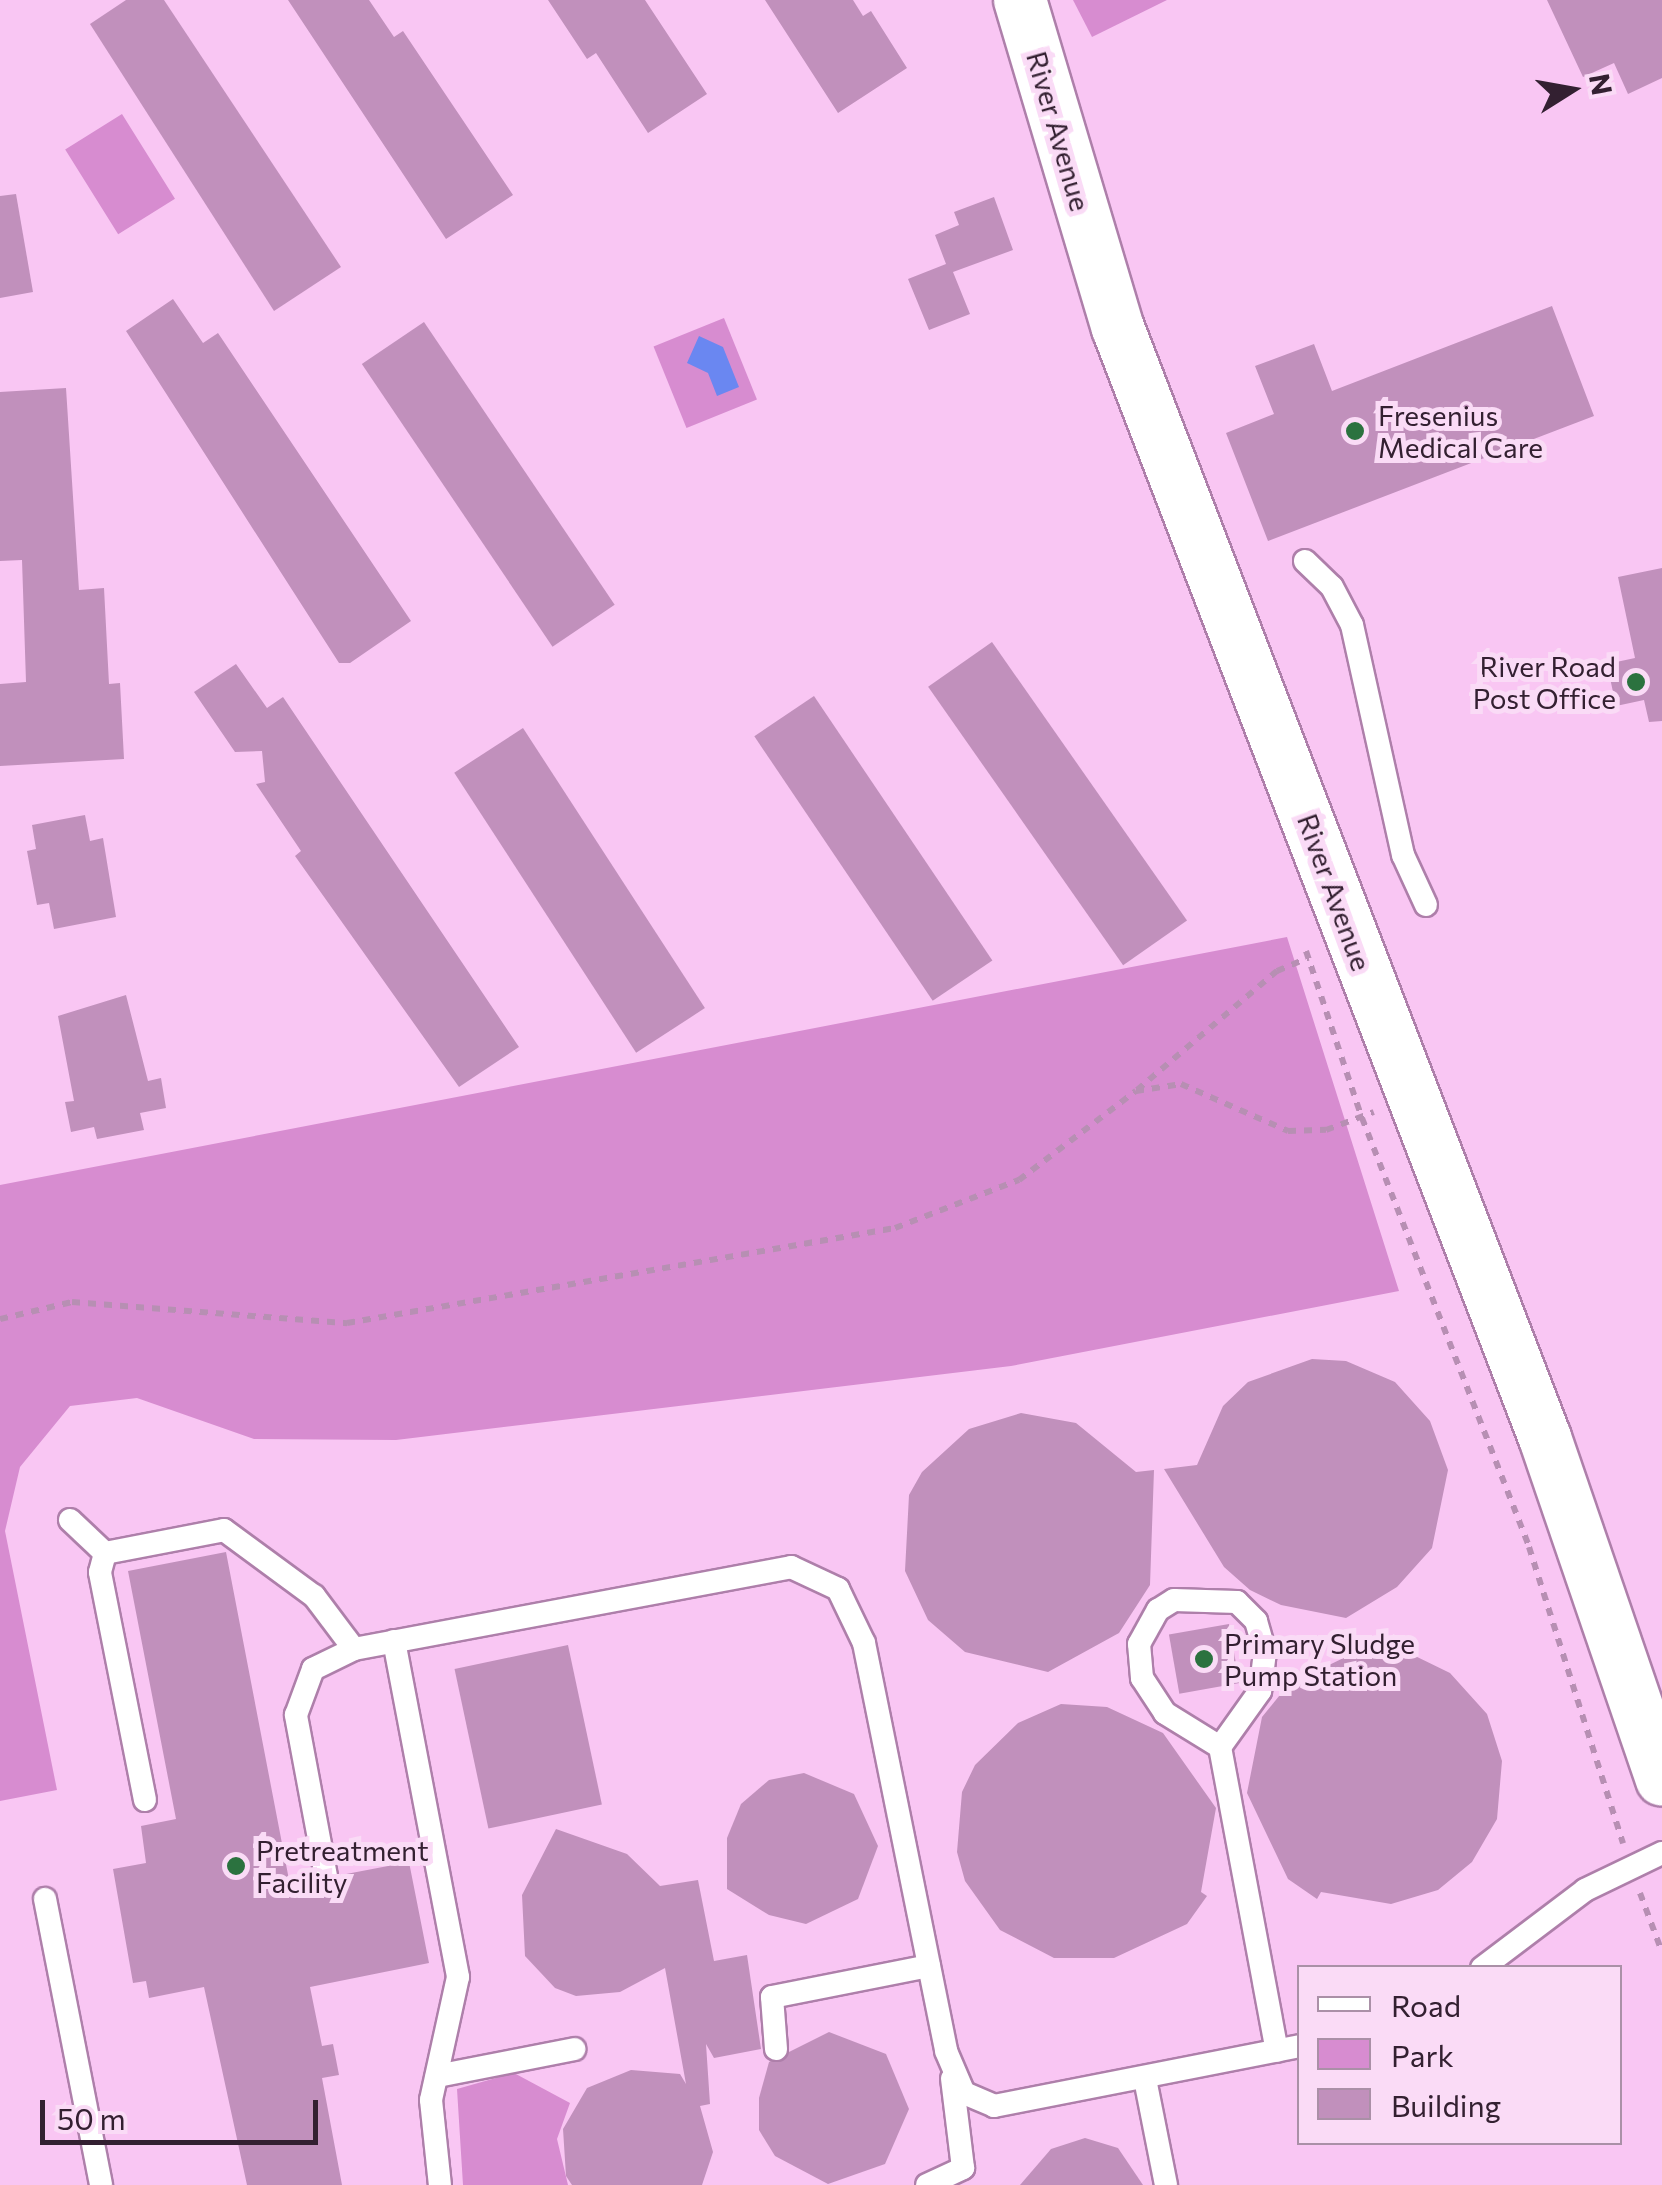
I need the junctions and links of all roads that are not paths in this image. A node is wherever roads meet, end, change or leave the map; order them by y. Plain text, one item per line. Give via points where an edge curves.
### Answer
1 (1020, 0) edge
2 (1305, 560) dead end
3 (1426, 905) dead end
4 (70, 1520) dead end
5 (105, 1553) junction
6 (394, 1642) junction
7 (354, 1649) junction
8 (1241, 1712) junction
9 (1194, 1727) junction
10 (1220, 1747) junction
11 (1662, 1779) edge
12 (145, 1800) dead end
13 (1662, 1853) edge
14 (326, 1876) dead end
15 (45, 1899) dead end
16 (1486, 1965) edge
17 (929, 1966) junction
18 (1288, 2048) edge
19 (574, 2049) dead end
20 (776, 2049) dead end
21 (946, 2051) junction
22 (437, 2076) junction
23 (1145, 2079) junction
24 (994, 2106) junction
25 (962, 2131) junction
26 (101, 2185) edge
27 (440, 2185) edge
28 (927, 2185) edge
29 (1166, 2185) edge

1 - 11 street, River Avenue via 1118,328 1545,1438
2 - 3 lane via 1332,587 1352,626 1403,856
4 - 5 lane
5 - 7 lane via 224,1530 314,1596
5 - 12 lane via 100,1572
6 - 7 lane
6 - 17 lane via 791,1567 816,1573 854,1611 864,1642
6 - 22 lane via 458,1977
7 - 14 lane via 313,1669 296,1715
8 - 9 lane
8 - 9 lane via 1260,1691 1267,1664 1256,1621 1224,1597 1174,1600 1148,1623 1138,1661 1164,1713
8 - 10 lane
9 - 10 lane
10 - 18 lane
13 - 16 lane via 1585,1890
15 - 26 lane
17 - 20 lane via 772,1996
17 - 21 lane
18 - 23 lane
19 - 22 lane
21 - 24 lane via 964,2093
21 - 25 lane
22 - 27 lane via 430,2116
23 - 24 lane
23 - 29 lane
24 - 25 lane
25 - 28 lane via 963,2168

